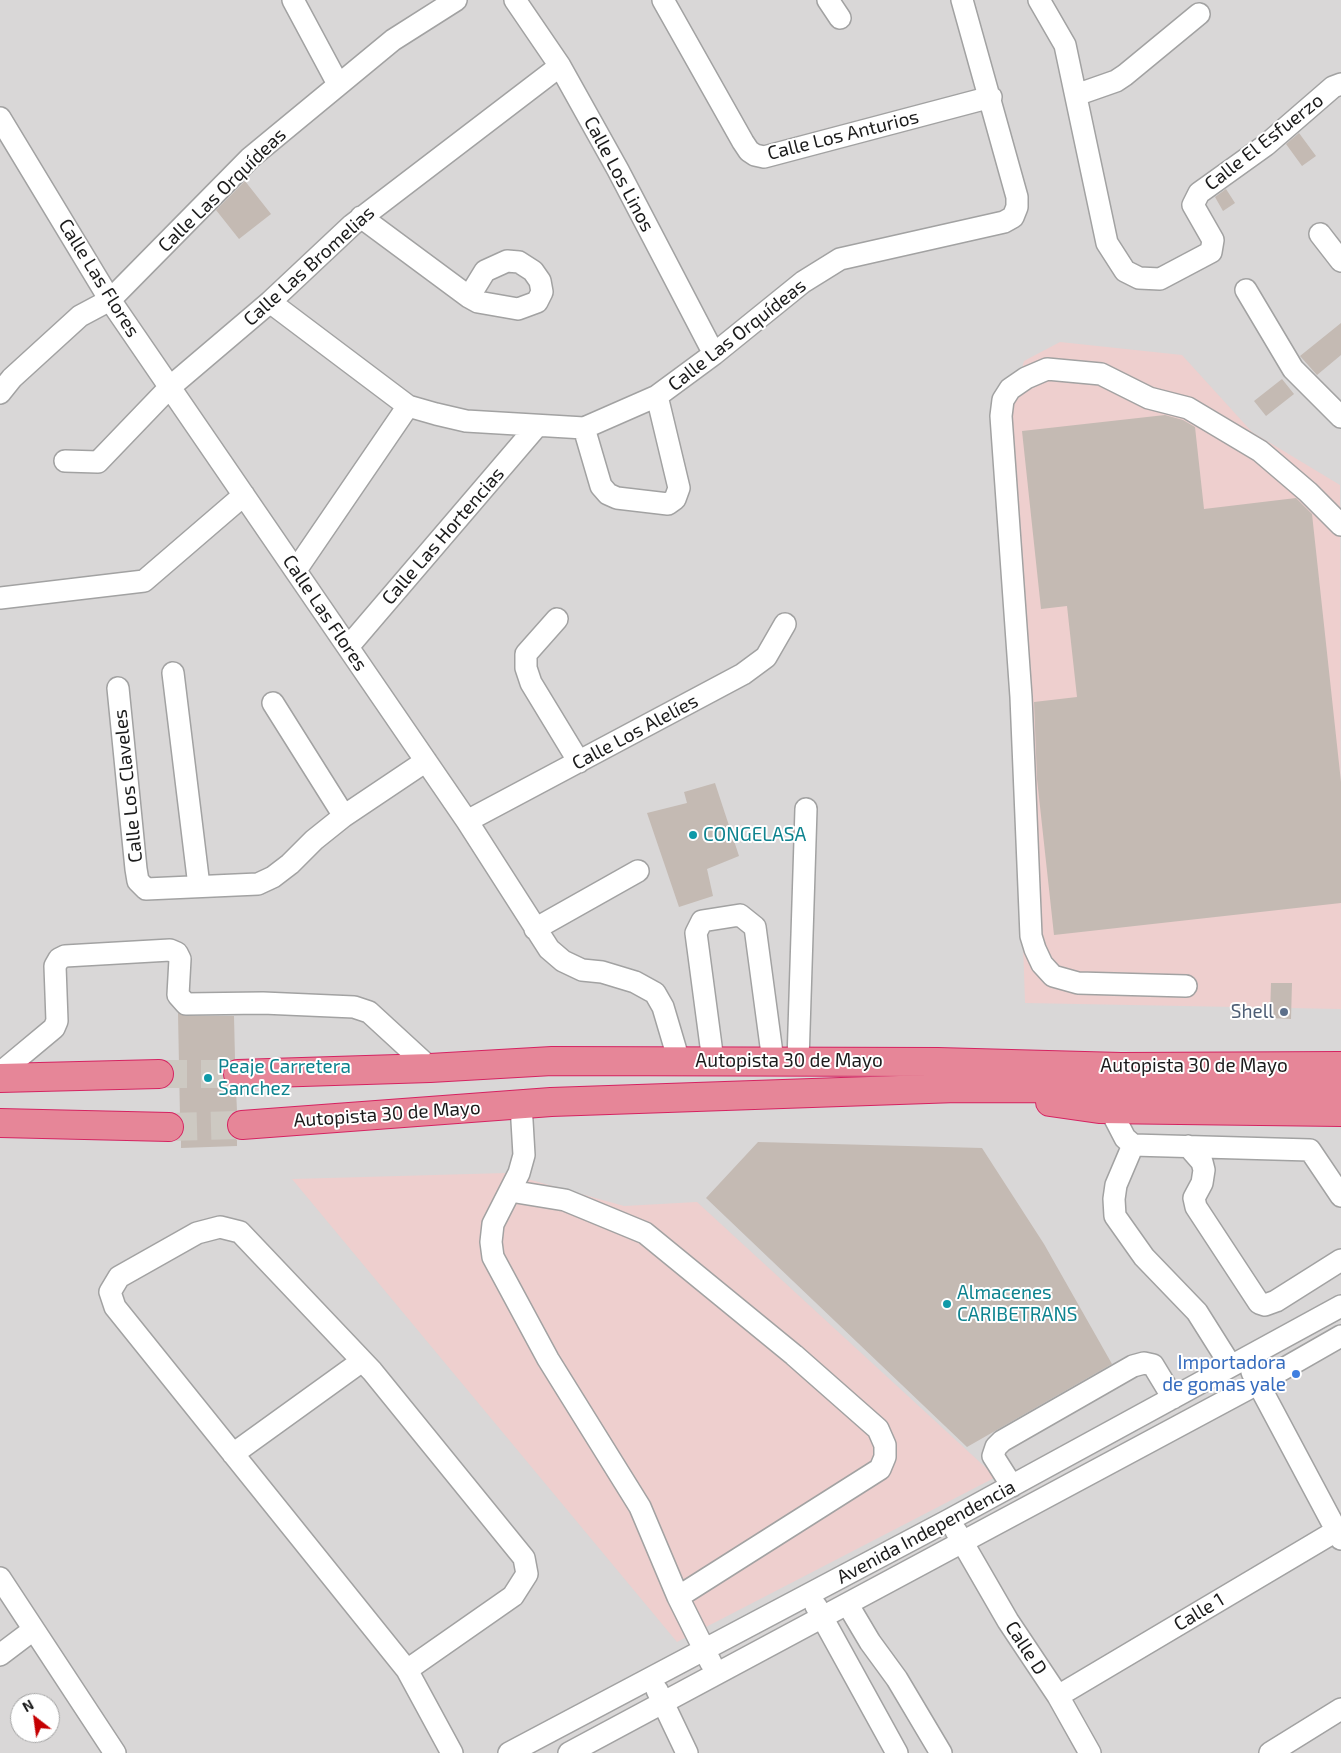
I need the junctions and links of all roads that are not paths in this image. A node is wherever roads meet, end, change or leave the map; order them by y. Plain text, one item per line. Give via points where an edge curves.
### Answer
1 (293, 0) edge
2 (456, 0) edge
3 (515, 0) edge
4 (663, 0) edge
5 (828, 0) edge
6 (962, 0) edge
7 (1039, 0) edge
8 (1199, 14) dead end
9 (840, 18) dead end
10 (560, 66) junction
11 (338, 84) junction
12 (1341, 84) edge
13 (1076, 95) junction
14 (990, 97) junction
15 (0, 118) edge
16 (361, 217) junction
17 (1320, 234) dead end
18 (1341, 261) edge
19 (1246, 290) dead end
20 (469, 297) dead end
21 (110, 300) junction
22 (270, 302) junction
23 (714, 354) junction
24 (170, 387) junction
25 (0, 393) edge
26 (657, 396) junction
27 (408, 406) junction
28 (1341, 416) edge
29 (537, 426) junction
30 (584, 428) junction
31 (65, 461) dead end
32 (244, 495) junction
33 (1341, 525) edge
34 (296, 570) junction
35 (0, 598) edge
36 (557, 619) dead end
37 (785, 624) dead end
38 (348, 647) junction
39 (173, 673) dead end
40 (118, 688) dead end
41 (272, 703) dead end
42 (426, 761) junction
43 (579, 762) junction
44 (806, 809) dead end
45 (344, 816) junction
46 (467, 822) junction
47 (638, 871) dead end
48 (199, 886) junction
49 (535, 929) junction
50 (1186, 986) dead end
51 (1341, 1047) edge
52 (679, 1061) junction
53 (713, 1061) junction
54 (785, 1061) junction
55 (552, 1062) junction
56 (938, 1062) junction
57 (1341, 1066) edge
58 (430, 1068) junction
59 (0, 1073) edge
60 (159, 1074) tunnel mouth
61 (238, 1074) tunnel mouth
62 (0, 1078) edge
63 (1115, 1088) junction
64 (1341, 1089) edge
65 (551, 1102) junction
66 (521, 1104) junction
67 (1341, 1112) edge
68 (0, 1123) edge
69 (242, 1125) tunnel mouth
70 (169, 1127) tunnel mouth
71 (1133, 1145) junction
72 (1188, 1146) junction
73 (510, 1191) junction
74 (1341, 1196) edge
75 (1341, 1260) edge
76 (1341, 1306) edge
77 (1341, 1336) edge
78 (362, 1361) junction
79 (1239, 1361) junction
80 (1257, 1384) junction
81 (1173, 1398) junction
82 (233, 1454) junction
83 (1012, 1486) junction
84 (949, 1520) junction
85 (1339, 1533) edge
86 (962, 1543) junction
87 (0, 1578) edge
88 (810, 1594) junction
89 (678, 1597) junction
90 (848, 1604) junction
91 (824, 1618) junction
92 (32, 1630) junction
93 (704, 1650) junction
94 (0, 1655) edge
95 (407, 1670) junction
96 (718, 1674) junction
97 (652, 1679) junction
98 (1058, 1696) junction
99 (663, 1702) junction
100 (1341, 1709) edge
101 (1279, 1751) edge
102 (115, 1753) edge
103 (452, 1753) edge
104 (509, 1753) edge
105 (569, 1753) edge
106 (688, 1753) edge
107 (897, 1753) edge
108 (941, 1753) edge
109 (1090, 1753) edge

1 - 11 street
2 - 11 street, Calle Las Orquídeas via 393,40
3 - 10 street, Calle Los Linos
4 - 14 street, Calle Los Anturios via 743,142 756,156 764,157
5 - 9 street
6 - 14 street, Calle Las Orquídeas
7 - 13 street via 1065,46
8 - 13 street via 1121,78
10 - 16 street, Calle Las Bromelias
10 - 23 street, Calle Los Linos
11 - 21 street, Calle Las Orquídeas via 250,158
12 - 13 street, Calle El Esfuerzo via 1333,87 1266,145 1199,193 1193,204 1212,240 1210,252 1160,279 1139,278 1125,272 1107,243
14 - 23 street, Calle Las Orquídeas via 1017,197 1013,217 995,224 840,259 803,282
15 - 21 street, Calle Las Flores
16 - 20 street
16 - 22 street, Calle Las Bromelias
17 - 18 street
19 - 28 street via 1293,369
21 - 24 street, Calle Las Flores
21 - 25 street, Calle Las Orquídeas via 80,316
22 - 24 street, Calle Las Bromelias
22 - 27 street, Calle Las Orquídeas
23 - 26 street, Calle Las Orquídeas
24 - 31 street, Calle Las Bromelias via 98,462
24 - 32 street, Calle Las Flores
26 - 30 street, Calle Las Orquídeas
26 - 30 street via 679,488 675,500 668,504 608,494 601,486
27 - 29 street, Calle Las Orquídeas via 466,420
27 - 34 street
29 - 30 street, Calle Las Orquídeas
29 - 38 street, Calle Las Hortencias
32 - 34 street, Calle Las Flores
32 - 35 street via 144,581
33 - 50 street via 1260,451 1188,408 1149,398 1101,374 1047,369 1010,389 1004,400 1001,416 1021,696 1031,936 1035,949 1053,976 1078,983
34 - 38 street, Calle Las Flores
36 - 43 street via 526,654 526,668 531,683
37 - 43 street, Calle Los Alelíes via 766,658 743,674
38 - 42 street, Calle Las Flores
39 - 48 street
40 - 48 street, Calle Los Claveles via 138,881 146,889
41 - 45 street
42 - 45 street, Calle Los Claveles
42 - 46 street, Calle Las Flores
43 - 46 street, Calle Los Alelíes
44 - 54 street
45 - 48 street, Calle Los Claveles via 273,877 258,884
46 - 49 street, Calle Las Flores
47 - 49 street
49 - 52 street, Calle Las Flores via 548,949 563,961 582,970 635,982 655,993 663,1007
51 - 56 highway via 1039,1050
52 - 53 highway, Autopista 30 de Mayo
52 - 55 highway, Autopista 30 de Mayo
53 - 54 highway, Autopista 30 de Mayo
53 - 54 street via 696,933 702,921 740,915 755,927
54 - 56 highway, Autopista 30 de Mayo
55 - 58 highway, Autopista 30 de Mayo
55 - 65 highway
56 - 63 highway, Autopista 30 de Mayo
57 - 63 highway, Autopista 30 de Mayo
58 - 59 street via 369,1012 354,1007 186,1004 178,995 180,959 170,950 65,956 59,959 55,966 57,1021 54,1028
58 - 61 highway, Autopista 30 de Mayo
60 - 62 highway
63 - 64 highway, Autopista 30 de Mayo
63 - 65 highway, Autopista 30 de Mayo via 957,1088
63 - 67 highway
63 - 71 street via 1125,1138
65 - 66 highway, Autopista 30 de Mayo
66 - 69 highway, Autopista 30 de Mayo
66 - 73 street via 524,1155
68 - 70 highway
71 - 72 street
71 - 79 street via 1116,1185 1115,1216 1144,1257
72 - 74 street via 1310,1150
72 - 75 street via 1202,1162 1204,1170 1194,1198 1196,1207 1259,1303 1276,1301
73 - 89 street via 493,1224 493,1257 548,1359 640,1507
73 - 89 street via 565,1200 645,1233 878,1429 885,1445 880,1469
76 - 79 street, Avenida Independencia
77 - 80 street, Avenida Independencia
78 - 82 street
78 - 82 street via 240,1232 220,1228 197,1232 119,1277 110,1292 115,1307
78 - 95 street via 524,1558 527,1574 513,1596
79 - 80 street
79 - 81 street, Avenida Independencia
80 - 85 street
80 - 86 street, Avenida Independencia
81 - 83 street, Avenida Independencia
81 - 83 street via 1153,1365 1133,1366 996,1447 993,1456
82 - 95 street
83 - 84 street, Avenida Independencia
84 - 86 street, Calle D
84 - 88 street, Avenida Independencia
85 - 98 street, Calle 1
86 - 90 street, Avenida Independencia
86 - 98 street, Calle D
87 - 92 street
88 - 91 street
88 - 93 street, Avenida Independencia
89 - 93 street
90 - 91 street, Avenida Independencia
90 - 108 street
91 - 96 street, Avenida Independencia
91 - 107 street
92 - 94 street
92 - 102 street
93 - 96 street
93 - 97 street, Avenida Independencia
95 - 103 street
96 - 99 street, Avenida Independencia
97 - 99 street
97 - 104 street, Avenida Independencia
98 - 109 street, Calle D
99 - 105 street, Avenida Independencia
99 - 106 street
100 - 101 street

